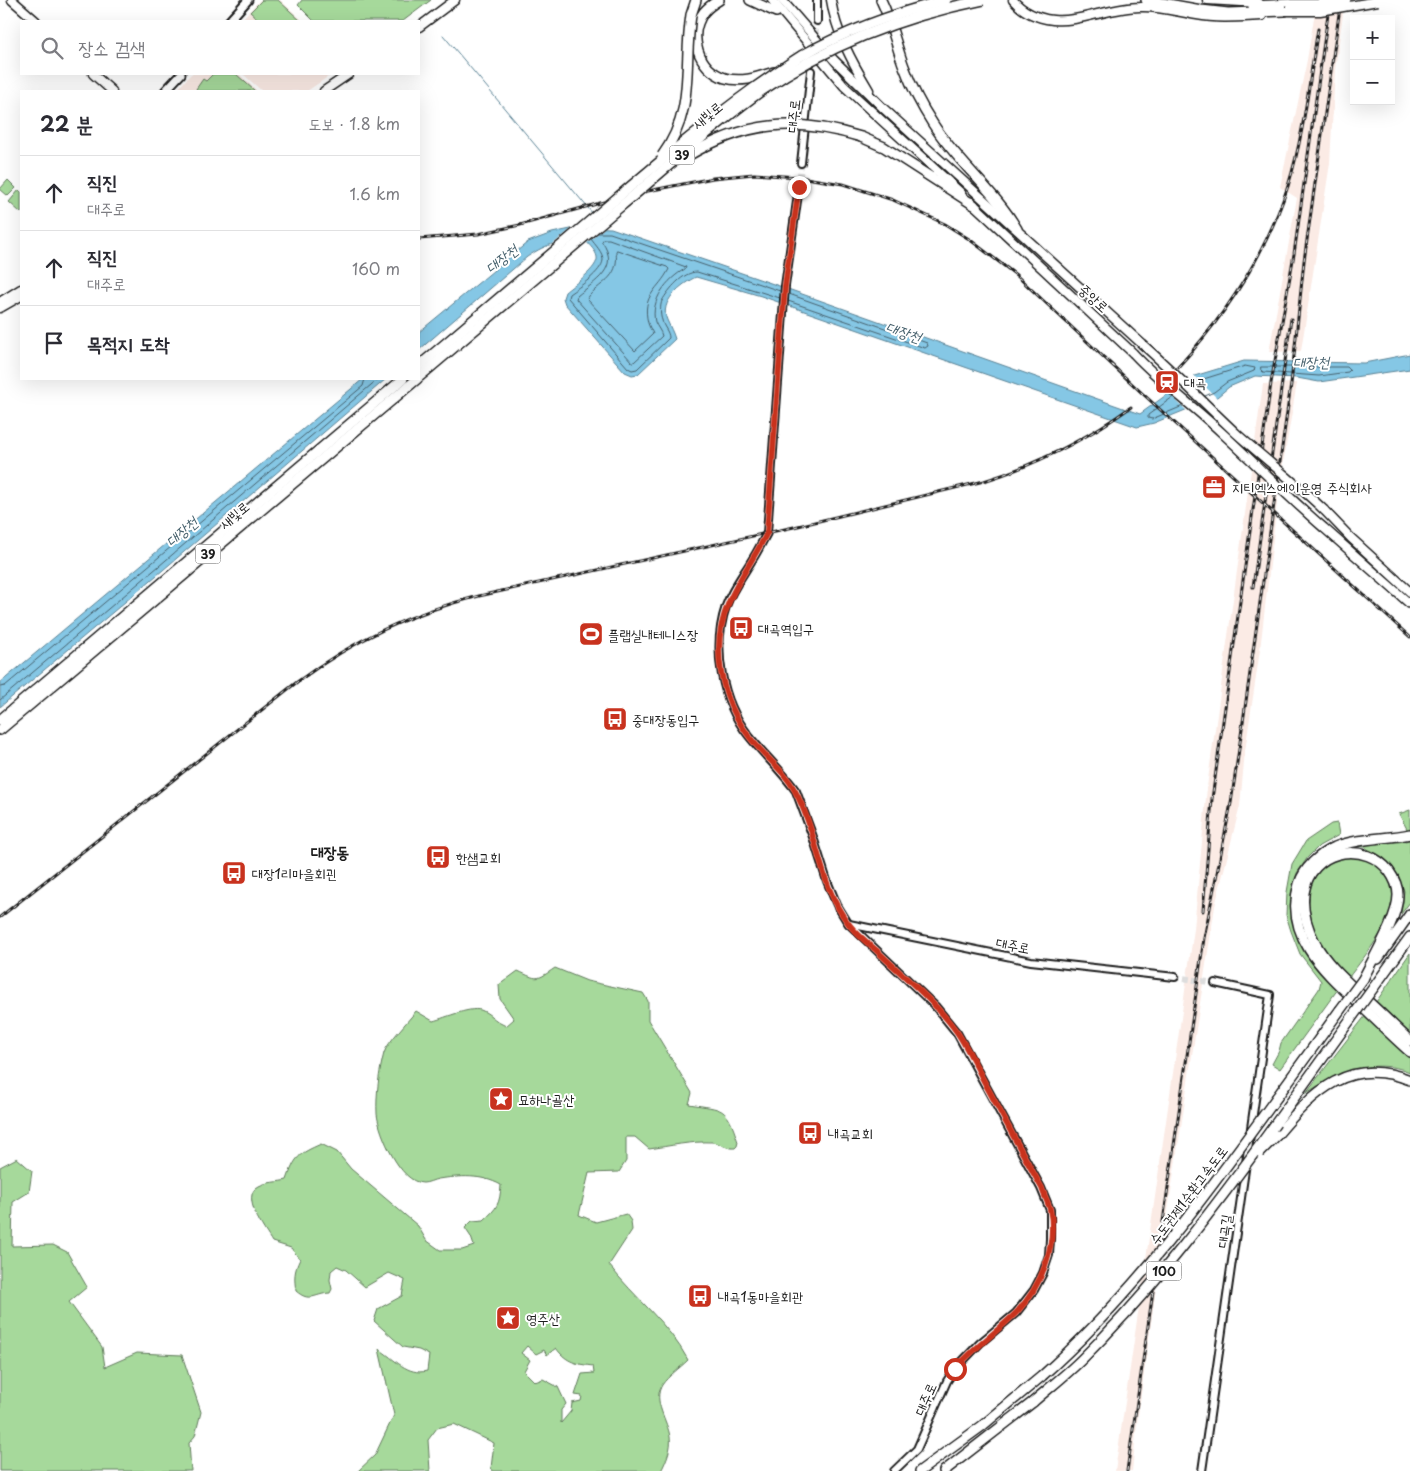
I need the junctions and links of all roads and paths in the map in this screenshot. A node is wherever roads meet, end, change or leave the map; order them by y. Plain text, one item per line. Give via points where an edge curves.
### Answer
1 (12, 0) edge
2 (248, 0) edge
3 (447, 0) edge
4 (455, 0) edge
5 (696, 0) edge
6 (719, 0) edge
7 (750, 0) edge
8 (767, 0) edge
9 (772, 0) edge
10 (782, 0) edge
11 (817, 0) edge
12 (831, 0) edge
13 (881, 0) edge
14 (946, 0) edge
15 (984, 0) edge
16 (1013, 0) edge
17 (1146, 0) edge
18 (1173, 0) edge
19 (1207, 0) edge
20 (1318, 0) edge
21 (1346, 0) edge
22 (1362, 0) edge
23 (1381, 1) edge
24 (1288, 7) junction
25 (776, 12) junction
26 (35, 20) edge
27 (230, 20) edge
28 (420, 20) edge
29 (816, 21) tunnel mouth
30 (420, 26) edge
31 (827, 67) junction
32 (779, 70) junction
33 (811, 71) tunnel mouth
34 (94, 75) edge
35 (180, 75) edge
36 (348, 75) edge
37 (355, 75) edge
38 (111, 90) edge
39 (166, 90) edge
40 (325, 90) edge
41 (333, 90) edge
42 (876, 100) junction
43 (801, 163) tunnel mouth
44 (654, 167) junction
45 (664, 170) junction
46 (799, 187) tunnel mouth
47 (974, 205) junction
48 (1017, 229) junction
49 (20, 290) edge
50 (20, 297) edge
51 (0, 302) edge
52 (0, 308) edge
53 (420, 365) edge
54 (420, 376) edge
55 (402, 380) edge
56 (416, 380) edge
57 (1410, 592) edge
58 (1410, 604) edge
59 (0, 720) edge
60 (0, 730) edge
61 (1410, 834) edge
62 (1410, 914) edge
63 (848, 924) junction
64 (1410, 937) edge
65 (1175, 977) tunnel mouth
66 (1363, 979) junction
67 (1215, 983) tunnel mouth
68 (1410, 1041) edge
69 (1410, 1052) edge
70 (1410, 1080) edge
71 (1238, 1175) junction
72 (924, 1469) edge
73 (894, 1471) edge
74 (944, 1471) edge
75 (1202, 1471) edge

1 - 26 main road
2 - 27 main road
3 - 28 main road
4 - 30 main road
5 - 44 highway, bridge via 688,30 688,84 682,118 670,145
6 - 32 highway via 704,13 697,27 696,43 705,64 714,73 742,80
7 - 25 highway
8 - 25 main road
9 - 31 main road, 중앙로
10 - 42 main road, 중앙로 via 834,60
11 - 29 street
12 - 42 main road via 844,45
13 - 48 highway via 904,68 932,122 960,160 998,201
14 - 32 highway, 새빛로 / 39, bridge via 881,19 834,39
15 - 45 highway, 새빛로 / 39, bridge via 913,16 885,26 797,68 731,113
16 - 24 main road via 1028,13 1063,21 1140,6 1228,18 1264,16
17 - 24 highway via 1228,13
18 - 24 highway via 1233,8
19 - 24 main road
20 - 24 main road, bridge
21 - 24 main road, bridge
22 - 24 main road, bridge via 1322,8
23 - 24 main road, bridge via 1320,11
25 - 31 main road
31 - 47 main road, 중앙로
32 - 44 highway, 새빛로 / 39, bridge
33 - 43 street, 대주로
34 - 38 main road
35 - 39 main road
36 - 40 main road
37 - 41 main road
42 - 48 main road, 중앙로
44 - 53 highway, 새빛로 / 39, bridge
45 - 47 highway, bridge via 703,147 748,129 807,125 839,130 884,147
45 - 54 highway, 새빛로 / 39, bridge
46 - 63 street, 대주로 via 785,286 767,533 726,606 720,634 721,670 728,697 748,735 796,791 827,881
47 - 58 main road, 중앙로, bridge via 1158,379 1221,431 1271,481
48 - 57 main road, 중앙로, bridge
49 - 51 main road
50 - 52 main road
55 - 59 highway, 새빛로 / 39
56 - 60 highway, 새빛로 / 39
61 - 69 highway via 1336,847 1322,854 1300,880 1295,898 1297,922 1313,957
62 - 66 highway, 수도권제1순환고속도로 / 100
63 - 65 street, 대주로 via 1031,961
63 - 73 street, 대주로 via 935,1006 957,1033 1042,1188 1050,1210 1049,1255 1034,1290 1016,1313 955,1369 917,1450
64 - 71 highway, 수도권제1순환고속도로 / 100, bridge
66 - 68 highway via 1394,916 1397,886 1377,860 1367,855 1344,852 1334,854 1318,865 1306,884 1305,917 1315,943 1334,970
66 - 72 highway, 수도권제1순환고속도로 / 100, bridge via 1215,1183 1108,1313 1042,1376
67 - 75 street, 대곡길 via 1270,995
70 - 71 highway, bridge via 1386,1072 1358,1073 1327,1086 1311,1097
71 - 74 highway, 수도권제1순환고속도로 / 100, bridge via 1184,1246 1081,1361

